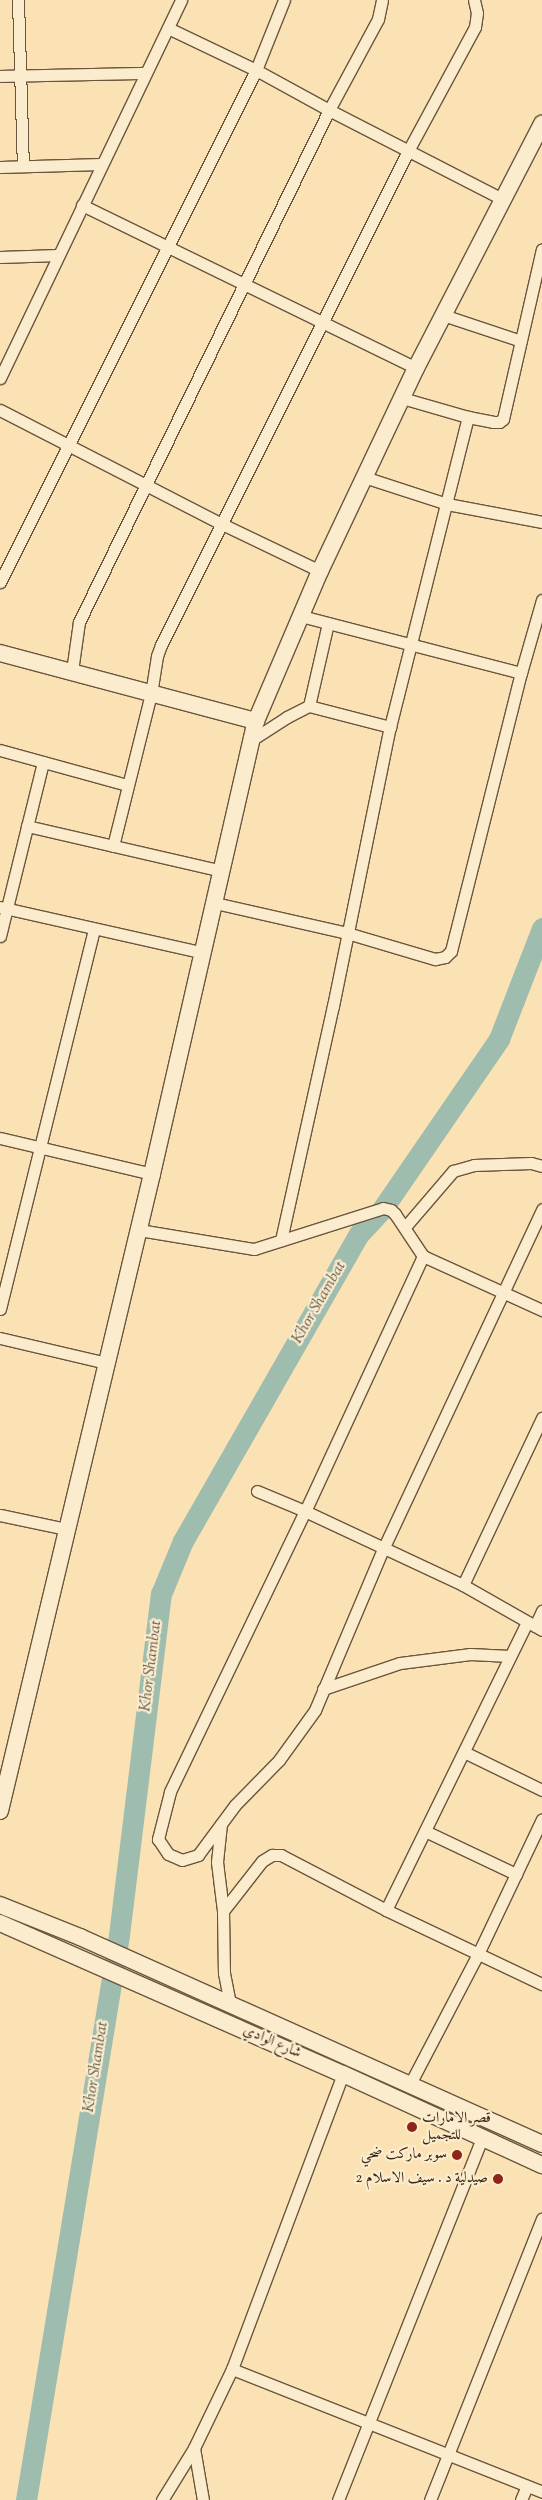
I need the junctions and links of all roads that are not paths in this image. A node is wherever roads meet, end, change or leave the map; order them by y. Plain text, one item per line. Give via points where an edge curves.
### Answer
1 (18, 0) edge
2 (181, 0) edge
3 (284, 0) edge
4 (382, 0) edge
5 (474, 0) edge
6 (168, 28) junction
7 (256, 70) junction
8 (145, 73) junction
9 (0, 76) edge
10 (20, 76) junction
11 (328, 110) junction
12 (539, 135) edge
13 (408, 151) junction
14 (101, 164) junction
15 (0, 166) edge
16 (23, 166) junction
17 (502, 199) junction
18 (82, 205) junction
19 (168, 247) junction
20 (541, 254) edge
21 (58, 255) junction
22 (0, 257) edge
23 (243, 284) junction
24 (443, 315) junction
25 (322, 323) junction
26 (521, 341) junction
27 (416, 368) junction
28 (0, 378) edge
29 (402, 398) junction
30 (0, 410) edge
31 (468, 417) junction
32 (69, 446) junction
33 (364, 477) junction
34 (145, 484) junction
35 (447, 504) junction
36 (542, 522) edge
37 (222, 524) junction
38 (320, 570) junction
39 (0, 582) edge
40 (542, 600) edge
41 (301, 616) junction
42 (328, 623) junction
43 (412, 645) junction
44 (0, 653) edge
45 (72, 671) junction
46 (521, 673) junction
47 (151, 694) junction
48 (309, 706) junction
49 (256, 721) junction
50 (390, 727) junction
51 (250, 741) junction
52 (0, 750) edge
53 (43, 762) junction
54 (127, 785) junction
55 (27, 826) junction
56 (113, 846) junction
57 (222, 871) junction
58 (215, 903) junction
59 (3, 908) edge
60 (94, 929) junction
61 (346, 933) junction
62 (0, 936) edge
63 (204, 953) junction
64 (0, 1138) edge
65 (38, 1148) junction
66 (542, 1166) edge
67 (152, 1174) junction
68 (542, 1209) edge
69 (405, 1227) junction
70 (139, 1230) junction
71 (282, 1240) junction
72 (423, 1256) junction
73 (504, 1292) junction
74 (0, 1309) edge
75 (542, 1310) edge
76 (0, 1338) edge
77 (107, 1364) junction
78 (542, 1418) edge
79 (257, 1491) dead end
80 (305, 1511) junction
81 (0, 1515) edge
82 (66, 1529) junction
83 (384, 1547) junction
84 (462, 1585) junction
85 (542, 1611) edge
86 (535, 1626) edge
87 (510, 1656) junction
88 (323, 1689) junction
89 (464, 1752) junction
90 (5, 1769) edge
91 (542, 1790) edge
92 (0, 1811) edge
93 (542, 1819) edge
94 (221, 1824) junction
95 (425, 1831) junction
96 (516, 1874) junction
97 (0, 1905) edge
98 (386, 1910) junction
99 (223, 1911) junction
100 (0, 1923) edge
101 (478, 1954) junction
102 (542, 1984) edge
103 (230, 2004) junction
104 (343, 2074) junction
105 (410, 2084) junction
106 (482, 2138) junction
107 (542, 2144) edge
108 (542, 2165) edge
109 (542, 2218) edge
110 (232, 2369) junction
111 (370, 2424) junction
112 (194, 2448) junction
113 (448, 2455) junction
114 (527, 2486) junction
115 (542, 2492) edge
116 (162, 2500) edge
117 (203, 2500) edge
118 (338, 2500) edge
119 (430, 2500) edge
120 (521, 2500) edge

1 - 10 street
2 - 6 street
3 - 7 street
4 - 11 street via 378,19
5 - 13 street via 477,13 474,27
6 - 7 street
6 - 8 street
7 - 11 street
7 - 19 street
8 - 10 street
8 - 14 street
9 - 10 street
10 - 16 street
11 - 13 street
11 - 23 street
12 - 17 street
13 - 17 street
13 - 25 street
14 - 16 street
14 - 18 street
15 - 16 street
17 - 24 street
18 - 19 street
18 - 21 street
19 - 23 street
19 - 32 street
20 - 26 street
21 - 22 street
21 - 28 street
23 - 25 street
23 - 34 street
24 - 26 street
24 - 27 street
25 - 27 street
25 - 37 street
26 - 31 street via 503,419 493,422
27 - 29 street
29 - 31 street
29 - 33 street
30 - 32 street
31 - 35 street
32 - 34 street
32 - 39 street
33 - 35 street
33 - 38 street
34 - 37 street
34 - 45 street via 79,622
35 - 36 street
35 - 43 street
37 - 38 street
37 - 47 street via 161,644
38 - 41 street
40 - 46 street
41 - 42 street
41 - 49 street
42 - 43 street
42 - 48 street
43 - 46 street
43 - 50 street
44 - 45 street
45 - 47 street
46 - 61 street via 452,951 435,959
47 - 49 street
47 - 54 street
48 - 50 street
48 - 51 street
49 - 51 street
50 - 61 street
51 - 57 street
52 - 53 street
53 - 54 street
53 - 55 street
54 - 56 street
55 - 56 street
55 - 59 street
56 - 57 street
57 - 58 street
58 - 61 street
58 - 63 street
59 - 60 street
59 - 62 street
60 - 63 street
60 - 65 street
61 - 71 street
63 - 67 street
64 - 65 street
65 - 67 street
65 - 74 street
66 - 69 street via 531,1163 474,1165 453,1170
67 - 70 street
68 - 73 street
69 - 71 street via 391,1210 383,1208
69 - 72 street
70 - 71 street via 254,1250
70 - 77 street
72 - 73 street
72 - 80 street
73 - 75 street
73 - 83 street
76 - 77 street
77 - 82 street
78 - 84 street
79 - 80 street
80 - 83 street
80 - 94 street via 170,1792 158,1839 168,1854 182,1860 198,1855
81 - 82 street
82 - 90 street
83 - 84 street
83 - 88 street
84 - 86 street
85 - 86 street
86 - 87 street
87 - 88 street via 470,1654 400,1664
87 - 89 street
88 - 94 street via 300,1734
89 - 91 street
89 - 95 street
90 - 92 street
93 - 96 street
94 - 99 street via 217,1862
95 - 96 street
95 - 98 street
96 - 101 street
97 - 103 street, شارع الوادي
98 - 99 street via 281,1855 272,1855 262,1861
98 - 101 street
99 - 103 street via 224,1973
100 - 104 street, شارع الوادي
101 - 102 street
101 - 105 street
103 - 105 street, شارع الوادي
104 - 106 street, شارع الوادي
104 - 110 street
105 - 107 street, شارع الوادي
106 - 108 street, شارع الوادي
106 - 111 street
109 - 113 street
110 - 111 street
110 - 112 street
111 - 113 street
111 - 118 street
112 - 116 street
112 - 117 street
113 - 114 street
113 - 119 street
114 - 115 street
114 - 120 street

